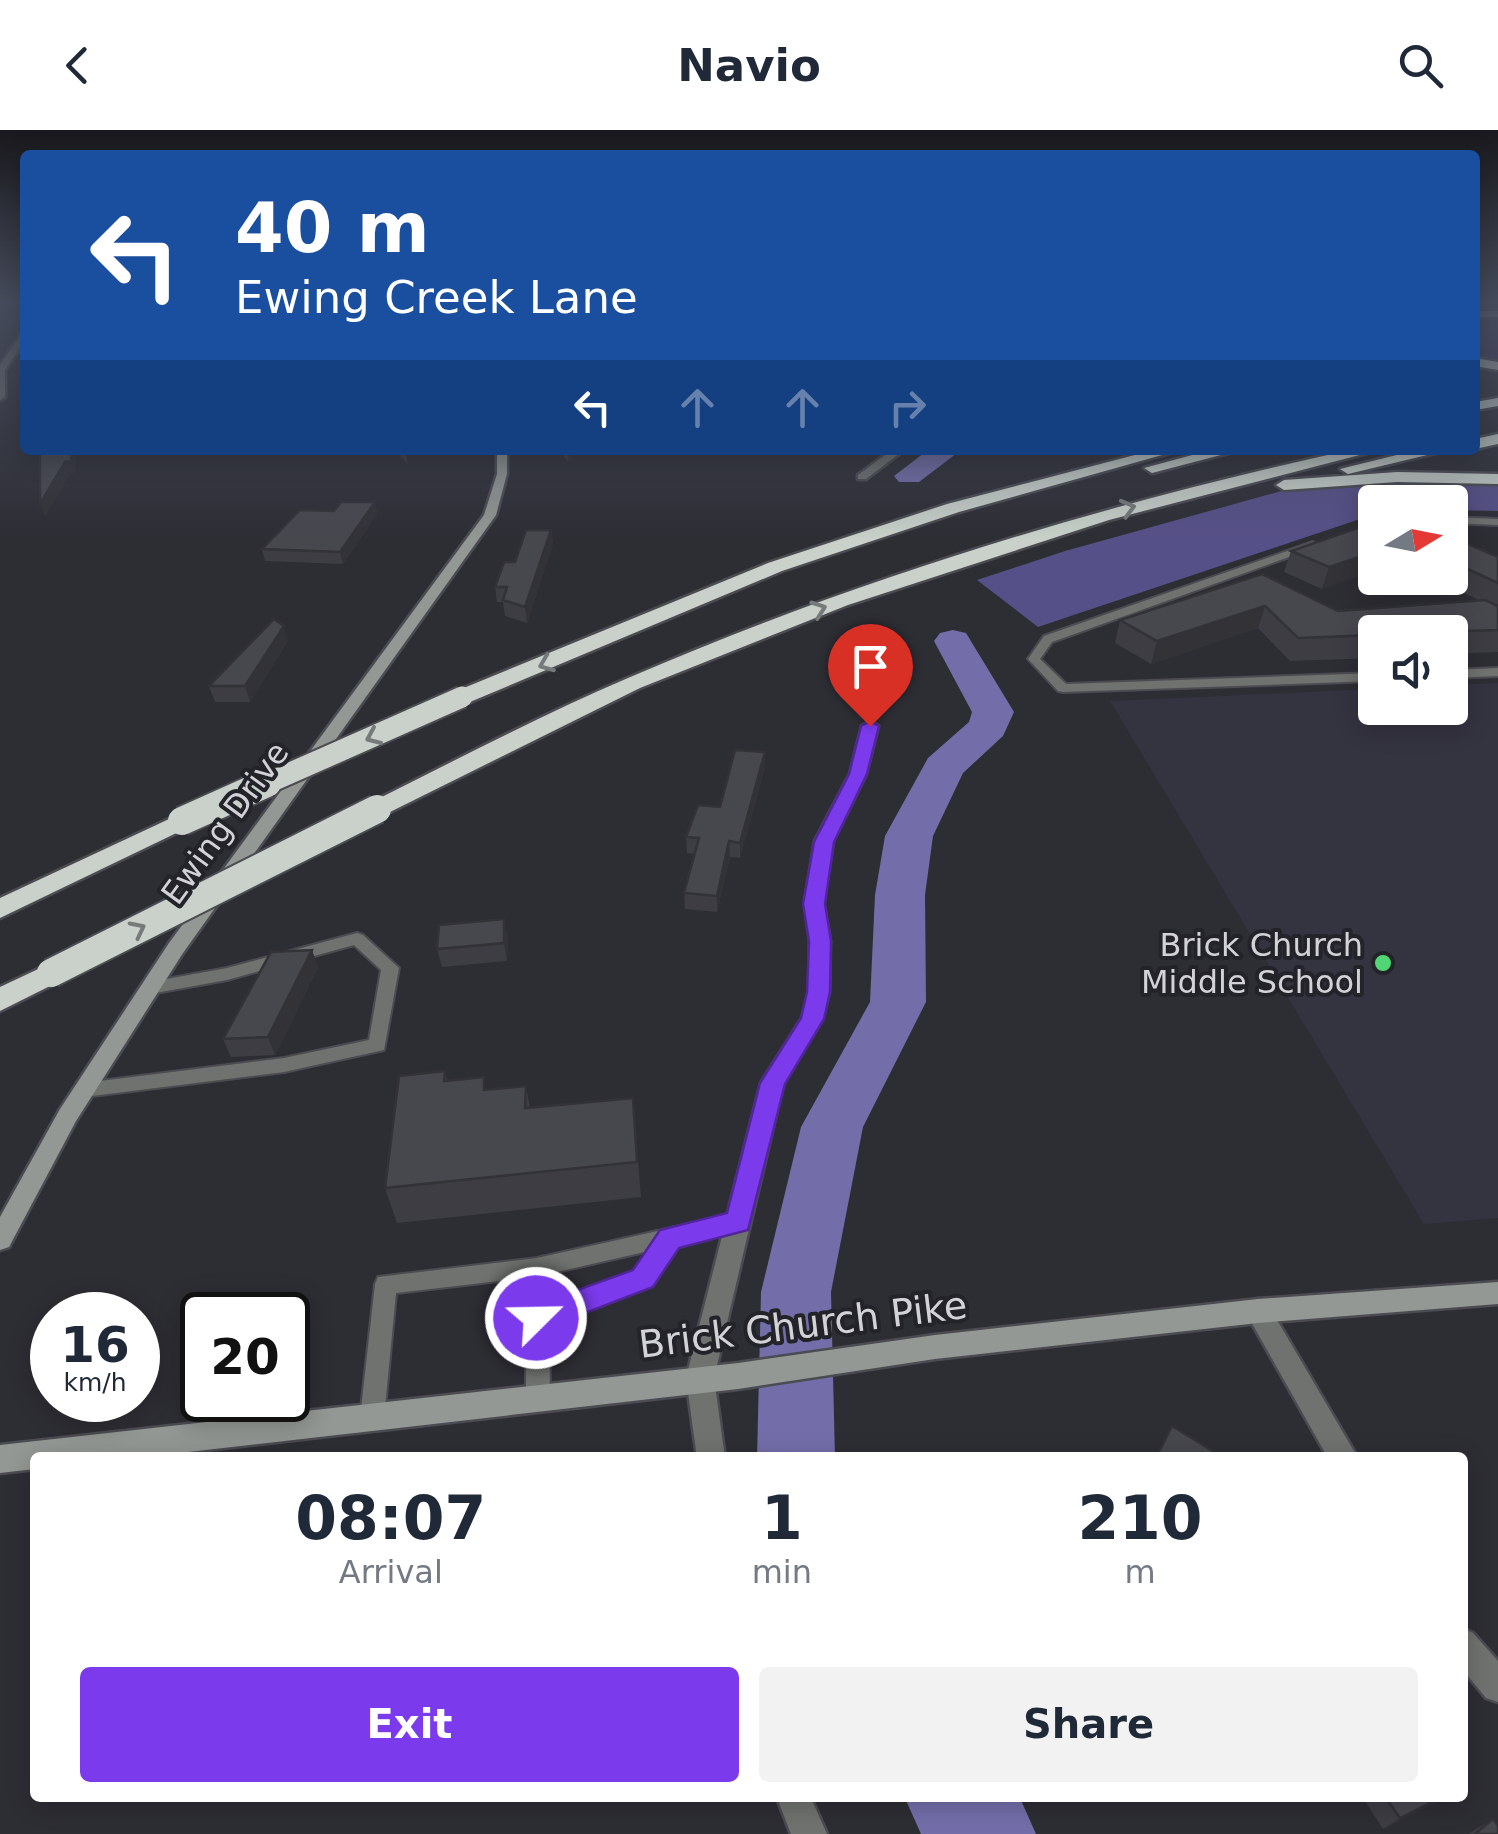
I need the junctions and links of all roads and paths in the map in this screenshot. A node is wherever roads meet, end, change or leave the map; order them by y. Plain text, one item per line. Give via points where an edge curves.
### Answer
1 (502, 455) edge
2 (892, 455) edge
3 (1153, 455) edge
4 (1210, 455) edge
5 (1349, 455) edge
6 (1417, 455) edge
7 (862, 477) dead end
8 (1498, 478) edge
9 (1276, 486) junction
10 (1468, 521) edge
11 (1498, 522) edge
12 (1325, 540) edge
13 (1236, 572) junction
14 (1251, 579) edge
15 (630, 630) junction
16 (1498, 672) edge
17 (1468, 673) edge
18 (1358, 678) edge
19 (870, 726) dead end
20 (537, 730) junction
21 (0, 909) edge
22 (150, 988) junction
23 (0, 1000) edge
24 (84, 1090) junction
25 (738, 1222) junction
26 (670, 1238) junction
27 (0, 1240) edge
28 (537, 1267) junction
29 (1498, 1293) edge
30 (1258, 1312) junction
31 (536, 1318) junction
32 (700, 1378) junction
33 (538, 1398) junction
34 (372, 1418) junction
35 (64, 1452) edge
36 (710, 1452) edge
37 (1340, 1452) edge
38 (30, 1456) edge
39 (0, 1459) edge
40 (1468, 1651) edge
41 (1498, 1686) edge
42 (796, 1802) edge
43 (810, 1834) edge

1 - 22 street, Ewing Drive via 490,515
2 - 7 street
3 - 15 highway via 953,508 775,567
4 - 15 highway via 930,528
20 -> 5 highway via 666,669 973,554 1198,489
6 - 9 highway
8 - 9 highway via 1397,476
9 - 20 highway via 937,587
10 - 11 lane
12 - 13 lane
13 - 14 lane
13 - 18 lane via 1048,639 1034,659 1064,688
15 -> 21 highway, bridge via 182,821
16 - 17 lane
19 - 25 street via 858,774 824,842 814,904 820,941 812,1019 772,1083
23 -> 20 highway, bridge
22 - 24 street, Ewing Drive
22 - 24 lane via 356,939 390,968 376,1045 284,1065
24 - 27 street, Ewing Drive
25 - 26 lane
25 - 32 street
26 - 28 lane
26 - 31 lane via 643,1278
28 - 31 lane
28 - 34 lane via 386,1284
29 - 30 street, Brick Church Pike
30 - 32 street, Brick Church Pike
30 - 37 street
31 - 33 lane
32 - 33 street, Brick Church Pike
32 - 36 street
33 - 34 street, Brick Church Pike
34 - 35 street, Brick Church Pike
38 - 39 street, Brick Church Pike
40 - 41 street
42 - 43 street

